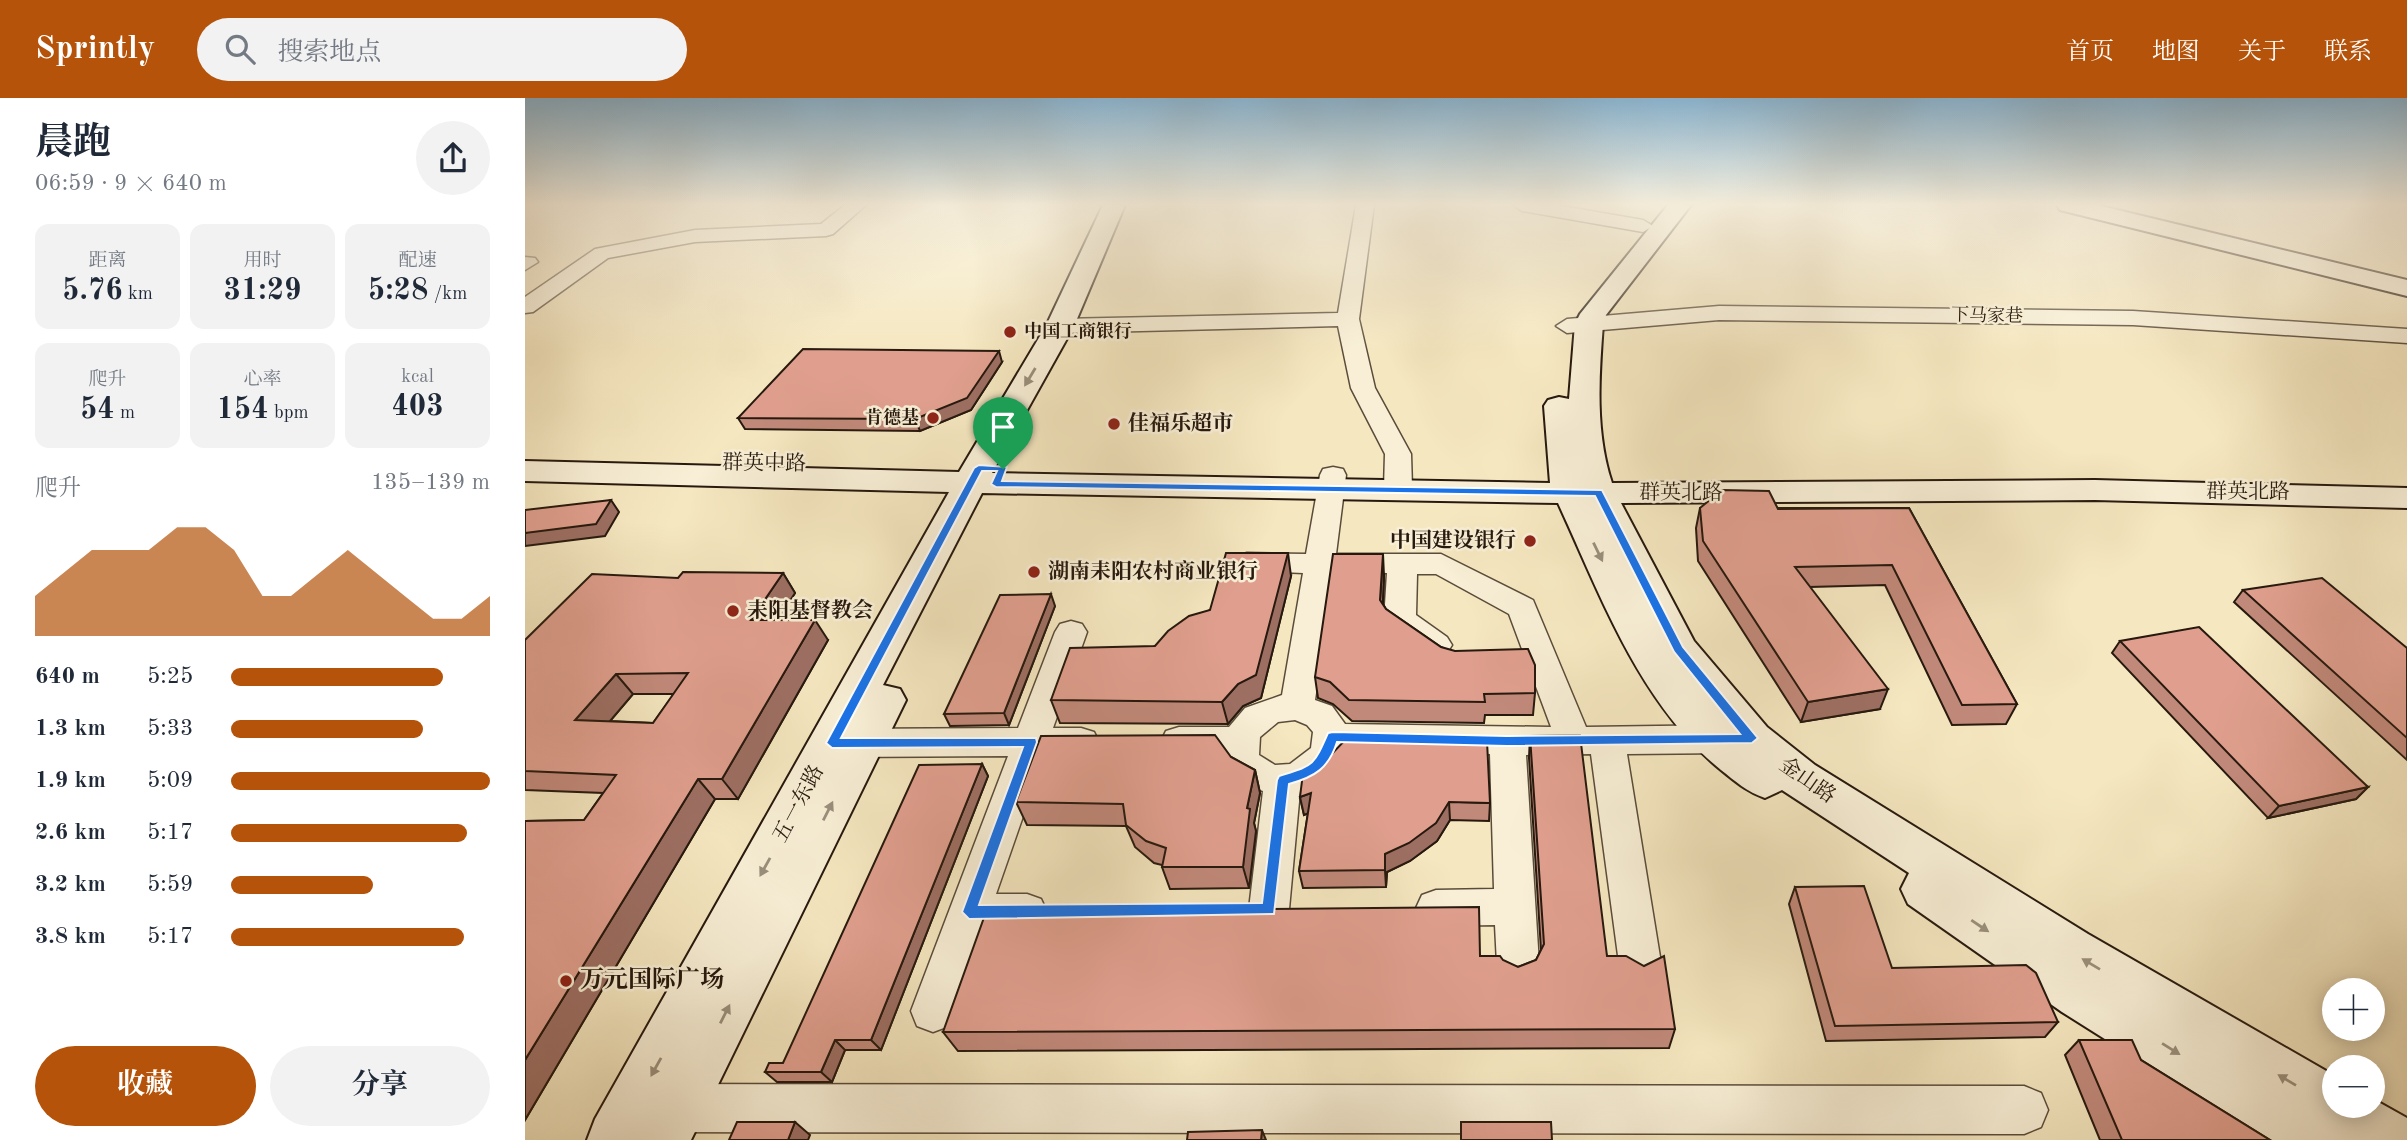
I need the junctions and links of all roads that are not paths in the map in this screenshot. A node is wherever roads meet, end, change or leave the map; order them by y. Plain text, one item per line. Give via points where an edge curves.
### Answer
1 (602, 254) edge
2 (1096, 254) edge
3 (1106, 254) edge
4 (1358, 254) edge
5 (1626, 254) edge
6 (1639, 254) edge
7 (2267, 254) edge
8 (2298, 254) edge
9 (2407, 280) edge
10 (2407, 288) edge
11 (525, 307) edge
12 (1348, 319) junction
13 (1578, 325) junction
14 (1070, 326) junction
15 (2407, 336) edge
16 (525, 459) edge
17 (525, 471) edge
18 (987, 476) junction
19 (1332, 481) junction
20 (1399, 482) junction
21 (1581, 484) junction
22 (2407, 484) edge
23 (2407, 498) edge
24 (1319, 562) junction
25 (1233, 563) edge
26 (1403, 563) junction
27 (1071, 632) dead end
28 (1541, 656) junction
29 (1467, 657) edge
30 (1504, 657) edge
31 (1297, 707) junction
32 (1333, 737) junction
33 (1732, 739) junction
34 (1590, 740) junction
35 (1109, 741) edge
36 (1148, 741) edge
37 (1240, 741) junction
38 (1507, 741) junction
39 (1031, 742) junction
40 (847, 743) junction
41 (1283, 780) junction
42 (1515, 907) junction
43 (1406, 908) edge
44 (1269, 909) junction
45 (1310, 909) edge
46 (1228, 910) edge
47 (1065, 911) edge
48 (969, 912) junction
49 (1640, 963) edge
50 (1518, 964) edge
51 (933, 1011) dead end
52 (2024, 1110) dead end
53 (646, 1124) edge
54 (2319, 1140) edge
55 (2388, 1140) edge

1 - 11 street
2 - 14 main road, 五一东路
3 - 14 main road, 五一东路
4 - 12 street
5 - 13 main road
6 - 13 main road
7 - 10 main road
8 - 9 main road
12 - 14 street
12 - 20 street via 1363,388 1398,454
13 - 15 street, 下马家巷 via 1719,313 2133,318
13 - 21 main road, 金山路
14 - 18 main road, 五一东路 via 1023,440
16 - 18 main road, 群英中路
17 - 18 main road, 群英中路
18 - 19 main road, 群英北路
18 - 40 main road, 五一东路
19 - 20 main road, 群英北路
19 - 24 street
20 - 21 main road, 群英北路
21 - 22 main road, 群英北路 via 2264,478
21 - 23 main road, 群英北路 via 2283,491
21 - 33 main road, 金山路
24 - 25 street
24 - 26 street
24 - 31 street
26 - 28 street via 1441,564 1522,608
26 - 29 street via 1401,620 1455,658
27 - 39 street
28 - 30 street
28 - 34 street
31 - 32 street via 1320,715
31 - 37 street via 1264,713 1251,722
32 - 38 street
32 - 41 street via 1317,767
33 - 34 street
33 -> 54 main road, 金山路 via 1780,791 2081,994
55 -> 33 main road, 金山路 via 2070,951
34 - 38 street
34 - 49 street
35 - 39 street
36 - 37 street
37 - 41 street via 1240,757 1248,768
38 - 42 street
39 - 40 street
39 - 48 street
40 - 53 main road, 五一东路
41 - 44 street
42 - 43 street
42 - 50 street
44 - 45 street
44 - 46 street
47 - 48 street
48 - 51 street
52 - 53 street

